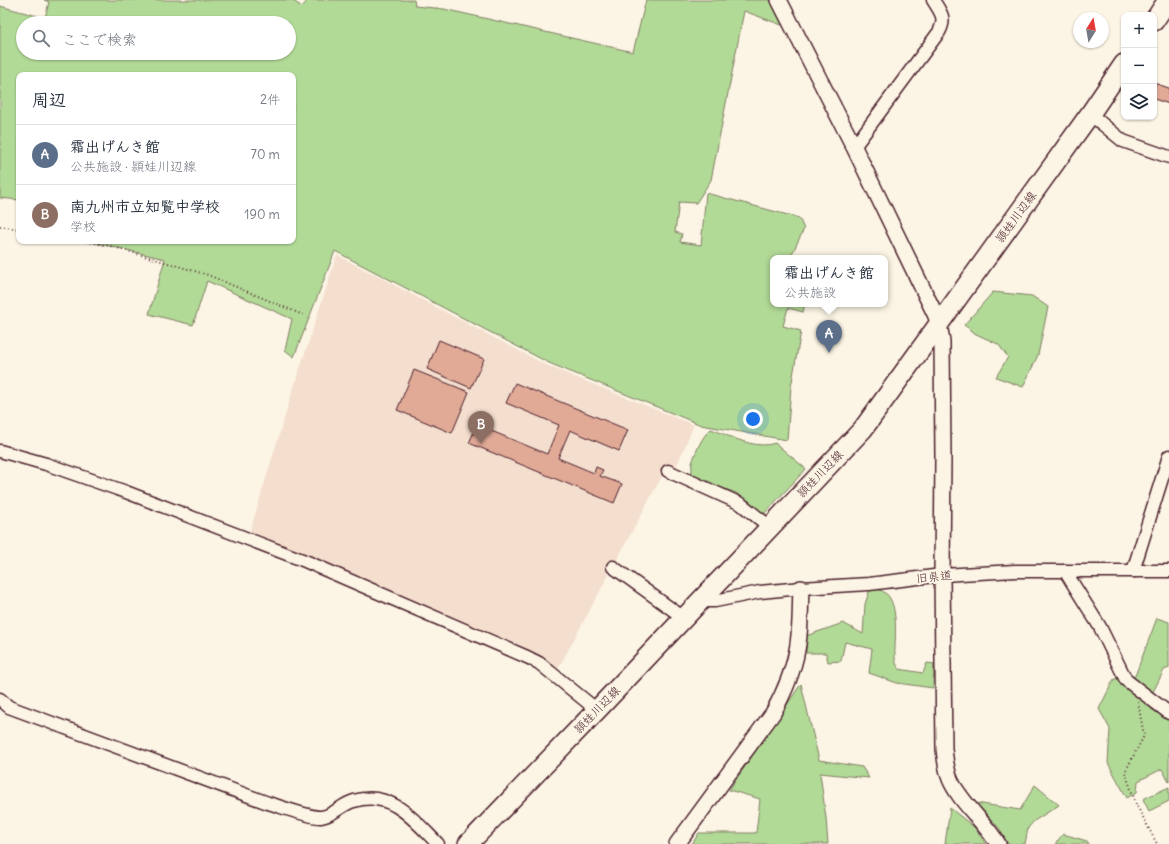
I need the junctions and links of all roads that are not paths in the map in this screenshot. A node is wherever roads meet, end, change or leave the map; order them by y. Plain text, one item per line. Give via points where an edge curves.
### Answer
1 (779, 0) edge
2 (933, 0) edge
3 (1166, 3) edge
4 (1157, 16) edge
5 (1121, 68) edge
6 (1090, 114) junction
7 (854, 147) junction
8 (1169, 157) edge
9 (939, 324) junction
10 (0, 451) edge
11 (1169, 456) edge
12 (668, 471) dead end
13 (770, 527) junction
14 (613, 567) dead end
15 (1065, 571) junction
16 (1133, 571) junction
17 (1169, 571) edge
18 (942, 575) junction
19 (801, 588) junction
20 (700, 601) junction
21 (684, 618) junction
22 (0, 699) edge
23 (597, 710) junction
24 (1169, 714) edge
25 (438, 844) edge
26 (468, 844) edge
27 (677, 844) edge
28 (998, 844) edge

1 - 7 street
2 - 7 street via 943,18 943,25
3 - 4 main road
5 - 6 main road, 頴娃川辺線
6 - 8 street via 1123,141
6 - 9 main road, 頴娃川辺線
7 - 9 street
9 - 13 main road, 頴娃川辺線 via 862,429
9 - 18 street via 942,341 944,457
10 - 23 street via 126,492 305,561 506,648 539,663
11 - 16 street
12 - 13 street via 742,504
13 - 20 main road, 頴娃川辺線
14 - 21 street
15 - 16 street, 旧県道
15 - 18 street, 旧県道 via 1015,570
15 - 24 street via 1100,627 1126,680
16 - 17 street, 旧県道
18 - 19 street, 旧県道 via 869,584
18 - 28 street via 946,767 958,792
19 - 20 street, 旧県道 via 760,592 716,601
19 - 27 street via 798,648 781,698 773,713
20 - 21 main road, 頴娃川辺線
21 - 23 main road, 頴娃川辺線
22 - 25 street via 9,707 268,803 309,815 320,817 333,813 352,801 366,798 389,802 405,811
23 - 26 main road, 頴娃川辺線

